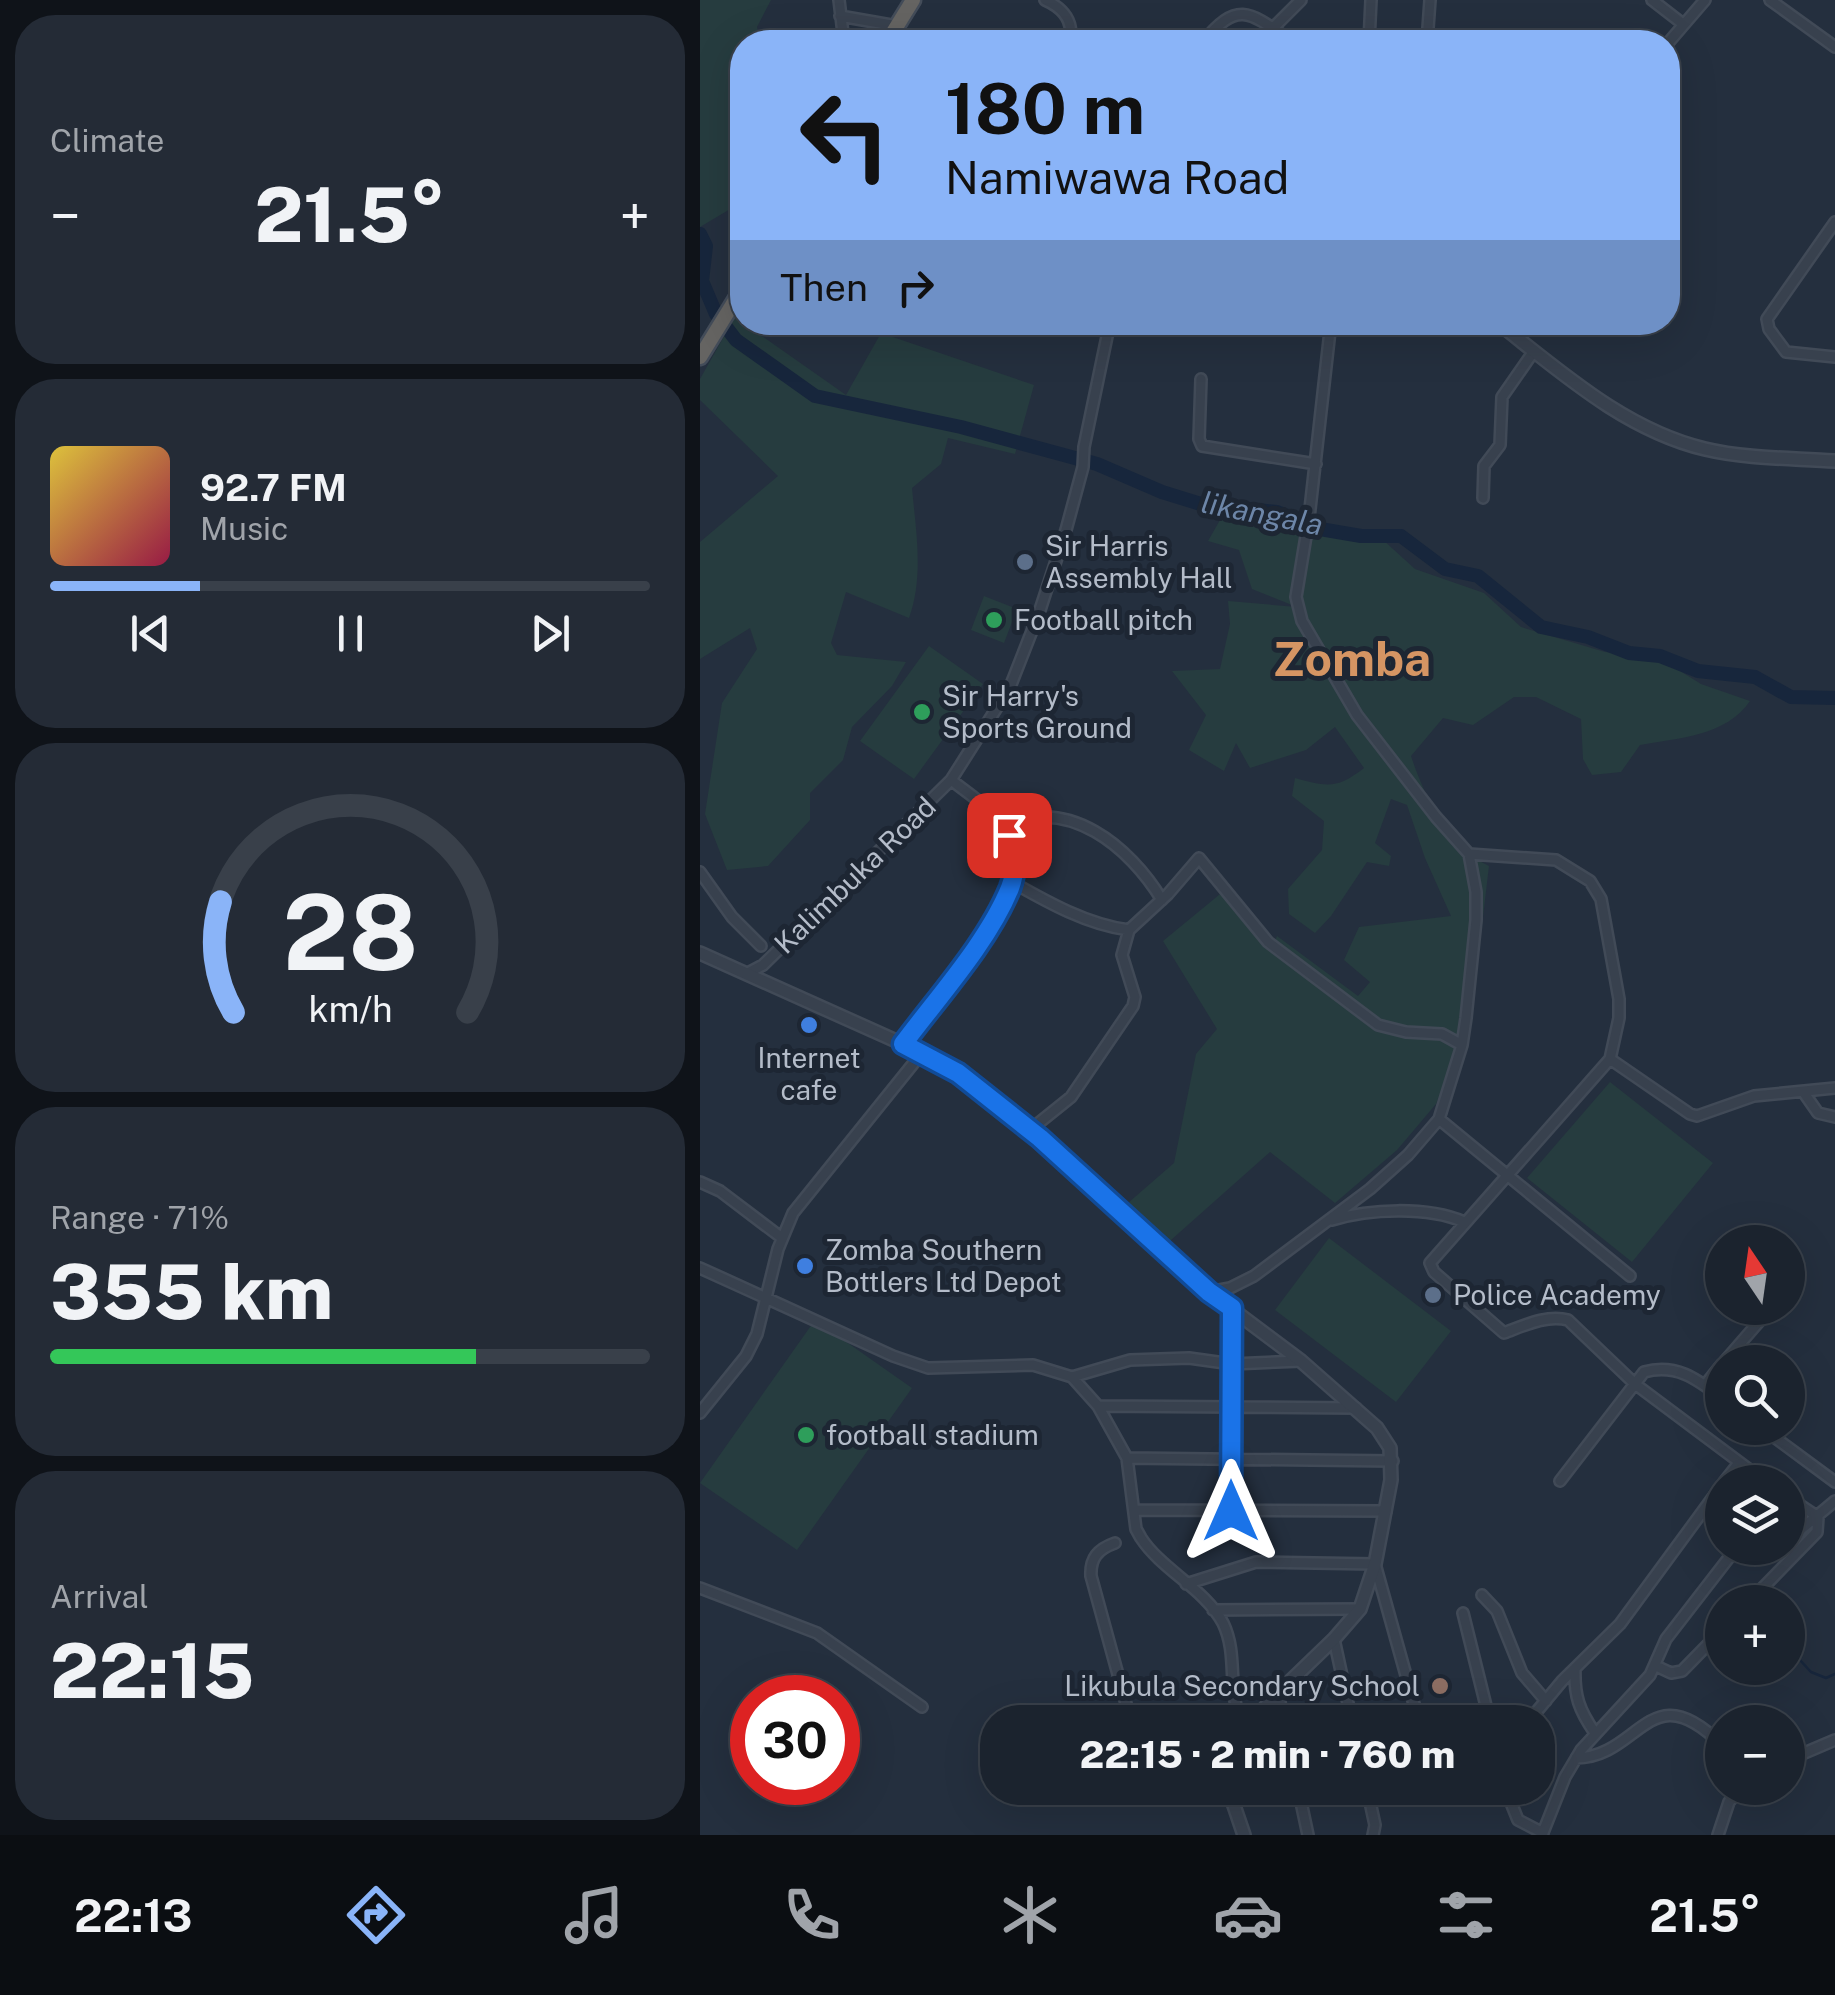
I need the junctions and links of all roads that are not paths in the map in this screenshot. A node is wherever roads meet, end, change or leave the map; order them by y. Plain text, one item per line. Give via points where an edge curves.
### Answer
1 (839, 0) edge
2 (914, 0) edge
3 (1045, 0) edge
4 (1302, 0) edge
5 (1371, 0) edge
6 (1430, 0) edge
7 (1652, 0) edge
8 (1705, 0) edge
9 (1770, 0) edge
10 (1059, 2) edge
11 (840, 16) junction
12 (1682, 24) junction
13 (897, 26) junction
14 (1272, 28) junction
15 (842, 30) edge
16 (894, 30) edge
17 (1071, 30) edge
18 (1212, 30) edge
19 (1275, 30) edge
20 (1370, 30) edge
21 (1428, 30) edge
22 (1678, 30) edge
23 (1835, 47) edge
24 (1835, 222) edge
25 (730, 308) edge
26 (1107, 335) edge
27 (1330, 335) edge
28 (1514, 335) edge
29 (1534, 351) junction
30 (1835, 356) edge
31 (700, 357) edge
32 (1202, 379) dead end
33 (1835, 460) edge
34 (1316, 464) junction
35 (1482, 498) dead end
36 (951, 780) junction
37 (1004, 828) junction
38 (1469, 854) junction
39 (700, 872) edge
40 (1012, 882) junction
41 (1162, 900) junction
42 (1129, 930) junction
43 (761, 946) dead end
44 (700, 952) edge
45 (748, 972) junction
46 (903, 1044) junction
47 (1462, 1046) junction
48 (921, 1054) junction
49 (1610, 1059) junction
50 (1835, 1088) edge
51 (1804, 1092) junction
52 (1835, 1117) edge
53 (1439, 1119) junction
54 (1030, 1130) junction
55 (1506, 1174) junction
56 (700, 1182) edge
57 (1324, 1222) junction
58 (1464, 1222) junction
59 (782, 1238) junction
60 (700, 1268) edge
61 (1630, 1276) dead end
62 (1209, 1292) junction
63 (765, 1300) junction
64 (1232, 1308) junction
65 (1756, 1325) edge
66 (1739, 1345) edge
67 (1301, 1361) junction
68 (1232, 1364) junction
69 (1072, 1377) junction
70 (1635, 1384) junction
71 (1705, 1385) edge
72 (1098, 1406) junction
73 (1232, 1407) junction
74 (1356, 1408) junction
75 (700, 1413) edge
76 (1785, 1445) edge
77 (1127, 1458) junction
78 (1232, 1459) junction
79 (1393, 1461) junction
80 (1738, 1464) edge
81 (1560, 1481) dead end
82 (1835, 1482) edge
83 (1835, 1501) edge
84 (1705, 1508) edge
85 (1805, 1508) edge
86 (1134, 1510) junction
87 (1231, 1511) junction
88 (1386, 1511) junction
89 (1818, 1517) junction
90 (1805, 1527) edge
91 (1114, 1543) dead end
92 (1375, 1564) junction
93 (1723, 1565) edge
94 (1186, 1584) junction
95 (1766, 1585) edge
96 (700, 1588) edge
97 (1482, 1595) dead end
98 (1360, 1609) junction
99 (1213, 1610) junction
100 (1463, 1613) dead end
101 (1334, 1639) junction
102 (1705, 1647) edge
103 (1656, 1666) junction
104 (1575, 1668) junction
105 (1278, 1693) junction
106 (1546, 1701) junction
107 (1127, 1705) edge
108 (1235, 1705) edge
109 (1267, 1705) edge
110 (1280, 1705) edge
111 (1348, 1705) edge
112 (1414, 1705) edge
113 (1486, 1705) edge
114 (1543, 1705) edge
115 (922, 1706) dead end
116 (1705, 1730) edge
117 (1595, 1733) junction
118 (1835, 1740) edge
119 (1805, 1753) edge
120 (1576, 1758) junction
121 (1234, 1805) edge
122 (1302, 1805) edge
123 (1371, 1805) edge
124 (1512, 1805) edge
125 (1728, 1805) edge
126 (1542, 1834) edge
127 (1244, 1835) edge
128 (1308, 1835) edge
129 (1373, 1835) edge
130 (1718, 1835) edge

1 - 11 street
2 - 13 highway
3 - 10 street
4 - 14 street
5 - 20 street
6 - 21 street
7 - 12 street
8 - 12 street
9 - 23 street
10 - 17 street
11 - 13 street
11 - 15 street
12 - 22 street
13 - 16 highway
14 - 18 street via 1246,11 1231,10
14 - 19 street
24 - 30 street via 1767,318 1786,352
25 - 31 highway
26 - 36 street, Kalimbuka Road via 1084,467 1039,613 1010,687
27 - 34 street
28 - 29 street
29 - 33 street via 1612,409 1690,445 1726,454
29 - 35 street via 1500,404 1500,445 1484,466
32 - 34 street via 1202,446
34 - 38 street via 1296,585 1302,622 1360,720
36 - 37 street
36 - 45 street, Kalimbuka Road via 763,965
37 - 40 street via 1013,845
37 - 41 street via 1041,815 1090,829 1134,860
38 - 47 street via 1476,920
38 - 49 street via 1556,860 1590,881 1601,899 1619,999
39 - 43 street
40 - 42 street via 1066,910
40 - 46 street
41 - 42 street
41 - 47 street via 1200,858 1268,942 1378,1025 1442,1034
42 - 54 street via 1122,955 1133,1006 1071,1097
44 - 45 street
45 - 46 street
46 - 48 street
47 - 53 street
48 - 54 street via 958,1073
48 - 59 street via 800,1204
49 - 51 street via 1697,1116 1754,1096
49 - 55 street
50 - 51 street
51 - 52 street via 1818,1113
53 - 55 street
53 - 57 street via 1395,1168
54 - 62 street
55 - 58 street
55 - 61 street
56 - 59 street
57 - 58 street via 1373,1210
57 - 62 street via 1254,1276
58 - 70 street via 1434,1256 1434,1272 1504,1334 1540,1320 1568,1320
59 - 63 street
60 - 63 street
62 - 64 street
63 - 69 street via 928,1368 1033,1365
63 - 75 street via 746,1356
64 - 67 street
64 - 68 street
65 - 66 street
67 - 68 street
67 - 74 street
68 - 69 street via 1130,1360
68 - 73 street
69 - 72 street
70 - 71 street via 1653,1370 1690,1374
70 - 80 street
70 - 81 street
72 - 73 street
72 - 77 street
73 - 74 street
73 - 78 street
74 - 79 street via 1368,1416
76 - 82 street
77 - 78 street
77 - 86 street
78 - 79 street
78 - 87 street
79 - 88 street
83 - 89 street
84 - 104 street via 1620,1624
85 - 89 street
86 - 87 street
86 - 94 street via 1147,1548
87 - 88 street
88 - 92 street
89 - 90 street
89 - 95 street via 1817,1532
91 - 107 street via 1090,1564
92 - 94 street via 1256,1562
92 - 98 street
92 - 112 street
93 - 103 street via 1666,1639
94 - 99 street
96 - 115 street via 817,1632
97 - 106 street via 1498,1610 1522,1672
98 - 99 street
98 - 101 street
99 - 108 street via 1233,1655
100 - 113 street
101 - 105 street
101 - 111 street
102 - 103 street via 1682,1671
103 - 117 street
104 - 106 street
104 - 117 street via 1579,1710
105 - 109 street
105 - 110 street
106 - 114 street
116 - 120 street via 1694,1720 1664,1716 1596,1758
117 - 120 street
118 - 119 street
120 - 126 street
121 - 127 street
122 - 128 street
123 - 129 street
124 - 126 street via 1518,1820
125 - 130 street

